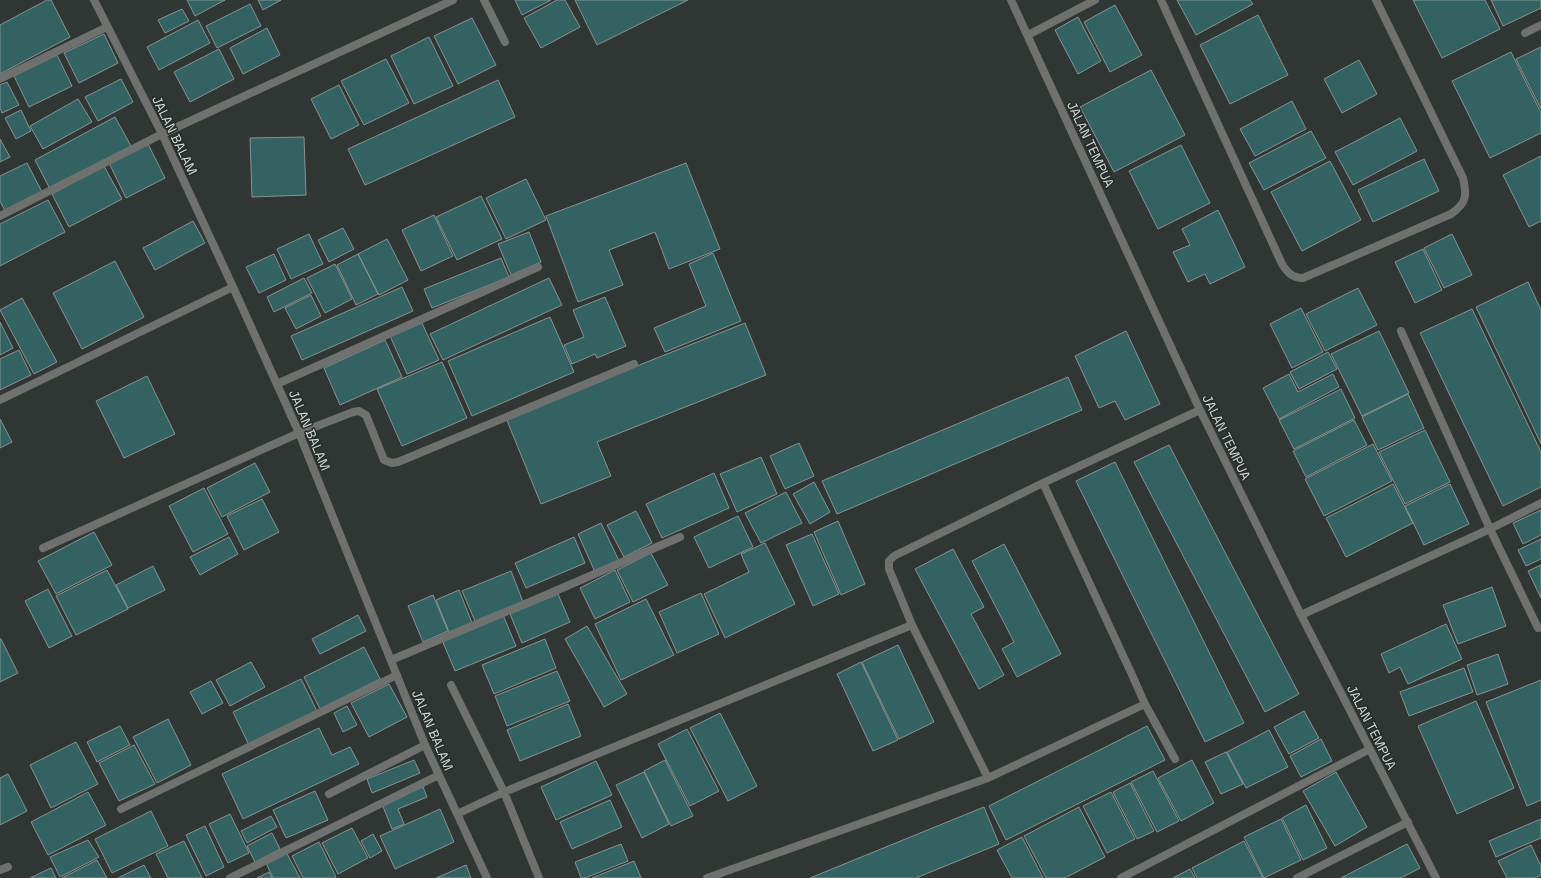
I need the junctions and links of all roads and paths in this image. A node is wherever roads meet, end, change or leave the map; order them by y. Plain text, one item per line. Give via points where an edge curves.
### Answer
1 (94, 0) edge
2 (453, 0) edge
3 (484, 0) edge
4 (1011, 0) edge
5 (1095, 0) edge
6 (1161, 0) edge
7 (1376, 0) edge
8 (1541, 25) edge
9 (107, 27) junction
10 (1525, 33) dead end
11 (1028, 35) junction
12 (505, 42) dead end
13 (0, 79) edge
14 (162, 134) junction
15 (0, 216) edge
16 (538, 267) dead end
17 (233, 287) junction
18 (1401, 331) dead end
19 (634, 364) dead end
20 (277, 384) junction
21 (0, 400) edge
22 (1200, 410) junction
23 (299, 433) junction
24 (1042, 483) junction
25 (1541, 503) edge
26 (1490, 529) junction
27 (680, 537) dead end
28 (43, 548) dead end
29 (1302, 616) junction
30 (912, 624) junction
31 (1538, 628) dead end
32 (391, 660) junction
33 (398, 675) junction
34 (451, 685) dead end
35 (1145, 704) junction
36 (425, 745) junction
37 (1370, 749) junction
38 (1175, 759) dead end
39 (439, 775) junction
40 (988, 778) junction
41 (504, 792) junction
42 (329, 794) dead end
43 (121, 809) dead end
44 (457, 814) junction
45 (1408, 822) junction
46 (8, 866) dead end
47 (0, 870) edge
48 (230, 878) edge
49 (487, 878) edge
50 (539, 878) edge
51 (707, 878) edge
52 (1122, 878) edge
53 (1298, 878) edge
54 (1436, 878) edge

1 - 9 street, JALAN BALAM
2 - 14 street
3 - 12 street
4 - 11 street, JALAN TEMPUA
5 - 11 street
6 - 7 street via 1282,264 1288,273 1298,278 1451,214 1464,200 1466,190 1462,178
8 - 10 street
9 - 13 street
9 - 14 street, JALAN BALAM
11 - 22 street, JALAN TEMPUA
14 - 15 street
14 - 17 street, JALAN BALAM
16 - 20 street
17 - 20 street, JALAN BALAM
17 - 21 street
18 - 26 street
19 - 23 street via 398,462 384,460 366,415 359,411
20 - 23 street, JALAN BALAM
22 - 24 street
22 - 29 street, JALAN TEMPUA
23 - 28 street
23 - 32 street, JALAN BALAM
24 - 30 street via 891,558 889,569
24 - 35 street
25 - 26 street
26 - 29 street
26 - 31 street
27 - 32 street
29 - 37 street, JALAN TEMPUA
30 - 40 street
30 - 41 street
32 - 33 street, JALAN BALAM
33 - 36 street, JALAN BALAM
33 - 43 street
34 - 41 street
35 - 38 street
35 - 40 street
36 - 39 street, JALAN BALAM
36 - 42 street
37 - 45 street, JALAN TEMPUA
37 - 52 street
39 - 44 street, JALAN BALAM
39 - 48 street
40 - 51 street
41 - 44 street
41 - 50 street
44 - 49 street, JALAN BALAM
45 - 53 street
45 - 54 street, JALAN TEMPUA
46 - 47 street

